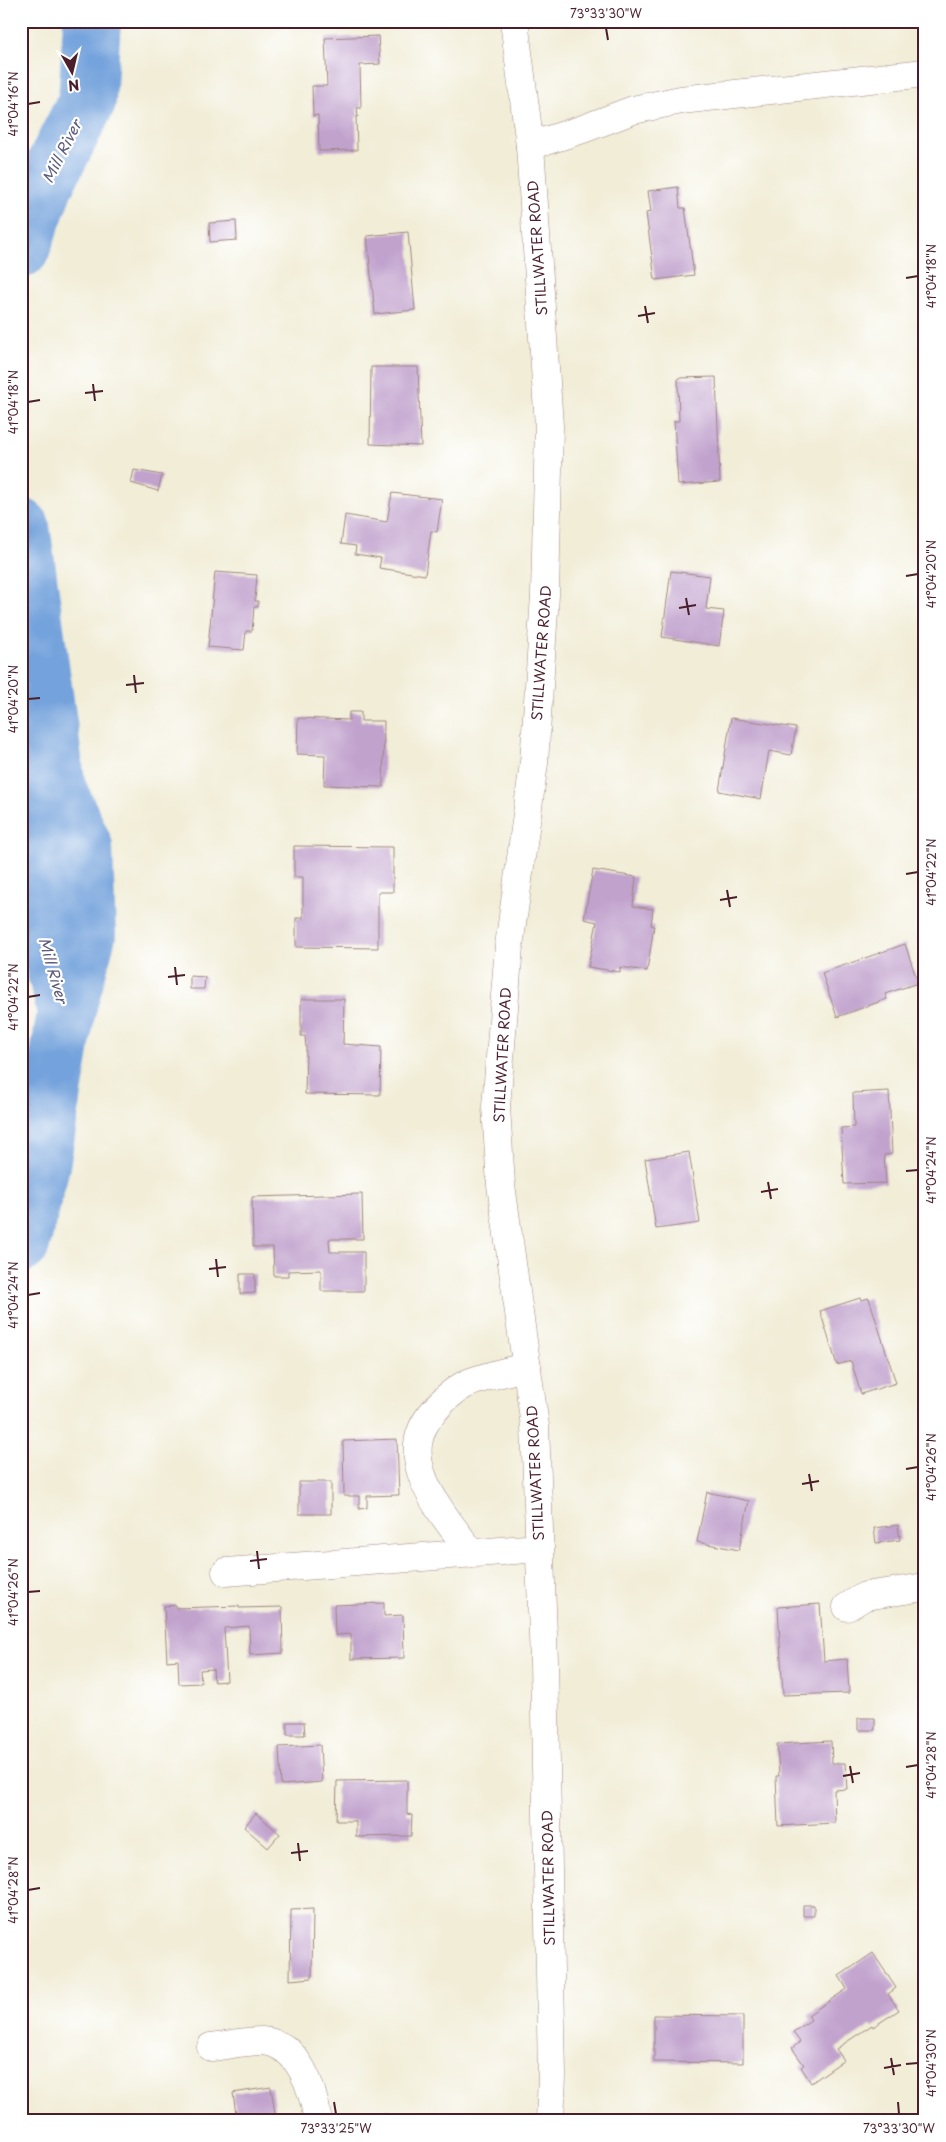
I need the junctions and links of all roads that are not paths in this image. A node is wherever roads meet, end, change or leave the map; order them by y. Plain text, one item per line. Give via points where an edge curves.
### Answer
1 (514, 21) edge
2 (925, 73) edge
3 (530, 146) junction
4 (526, 1366) junction
5 (540, 1548) junction
6 (472, 1554) junction
7 (226, 1572) dead end
8 (925, 1587) edge
9 (847, 1607) dead end
10 (211, 2047) dead end
11 (318, 2121) edge
12 (550, 2121) edge

1 - 3 main road, STILLWATER ROAD
2 - 3 main road via 681,100 633,110
3 - 4 main road, STILLWATER ROAD via 549,426 546,595 534,762 509,946 496,1106 501,1185
4 - 5 main road, STILLWATER ROAD via 535,1426
4 - 6 main road via 464,1385 424,1421 417,1440 420,1473 431,1497
5 - 6 main road
5 - 12 main road, STILLWATER ROAD via 552,2076
6 - 7 main road
8 - 9 main road via 865,1596
10 - 11 main road via 262,2041 280,2045 293,2057 305,2076 314,2097

